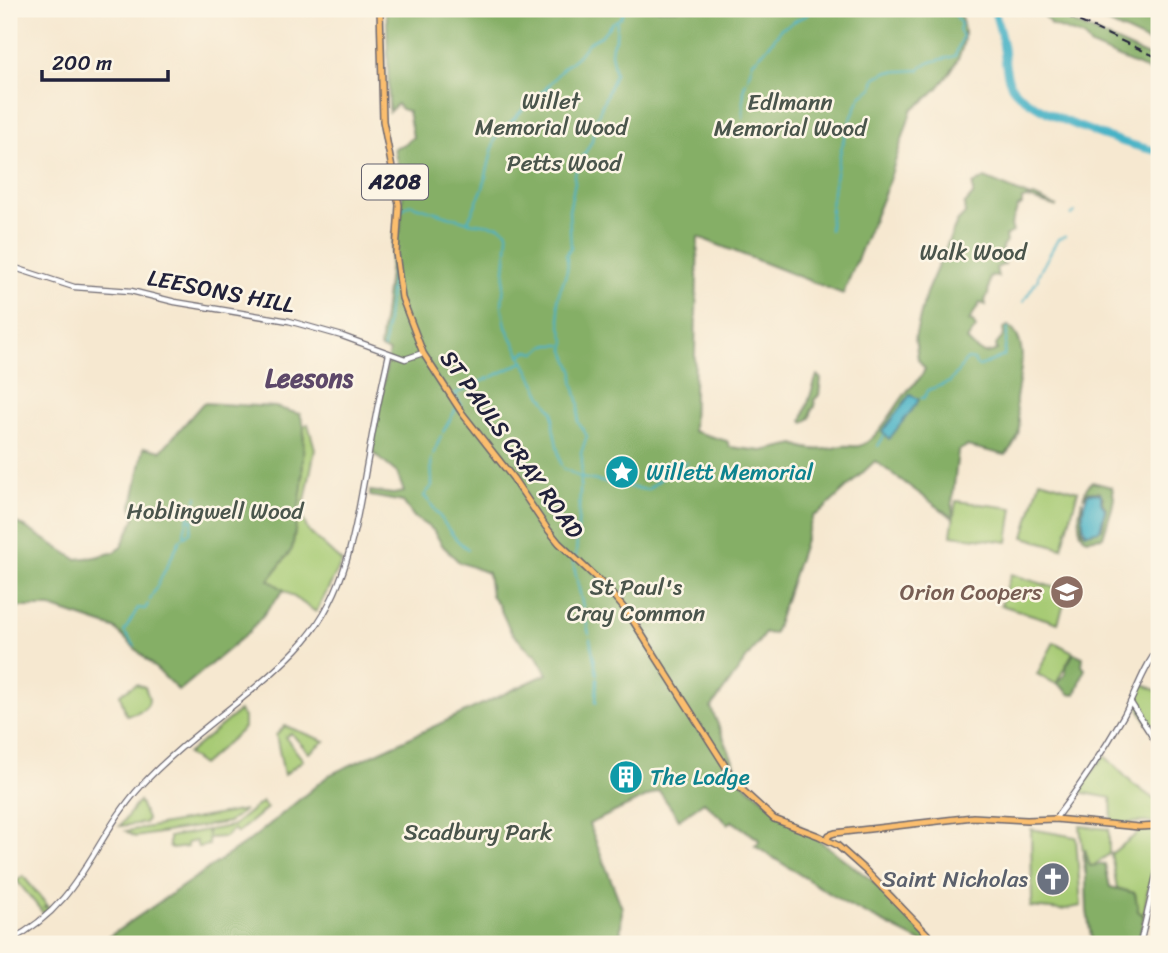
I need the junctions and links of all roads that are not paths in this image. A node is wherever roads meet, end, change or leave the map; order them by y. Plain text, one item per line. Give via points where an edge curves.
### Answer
1 (380, 9) edge
2 (9, 266) edge
3 (423, 352) junction
4 (389, 354) junction
5 (1159, 648) edge
6 (1131, 703) junction
7 (1159, 747) edge
8 (1064, 807) junction
9 (1055, 819) junction
10 (1066, 820) junction
11 (1159, 825) edge
12 (827, 839) junction
13 (1159, 863) edge
14 (9, 941) edge
15 (941, 944) edge
16 (1140, 944) edge

1 - 3 main road, A208 via 383,121 398,205 402,298
2 - 4 street, LEESONS HILL via 74,287 131,291 289,321
3 - 4 street, LEESONS HILL via 405,359
3 - 12 main road, ST PAULS CRAY ROAD / A208 via 552,535 628,613 738,786 774,819
4 - 14 street via 351,550 325,613 276,670 141,786 66,897
5 - 6 street
6 - 7 street
6 - 8 street
8 - 9 street
8 - 10 street
9 - 10 main road
9 - 12 main road via 945,819 835,833
10 - 11 main road
12 - 15 main road, ST PAULS CRAY ROAD / A208
13 - 16 street

